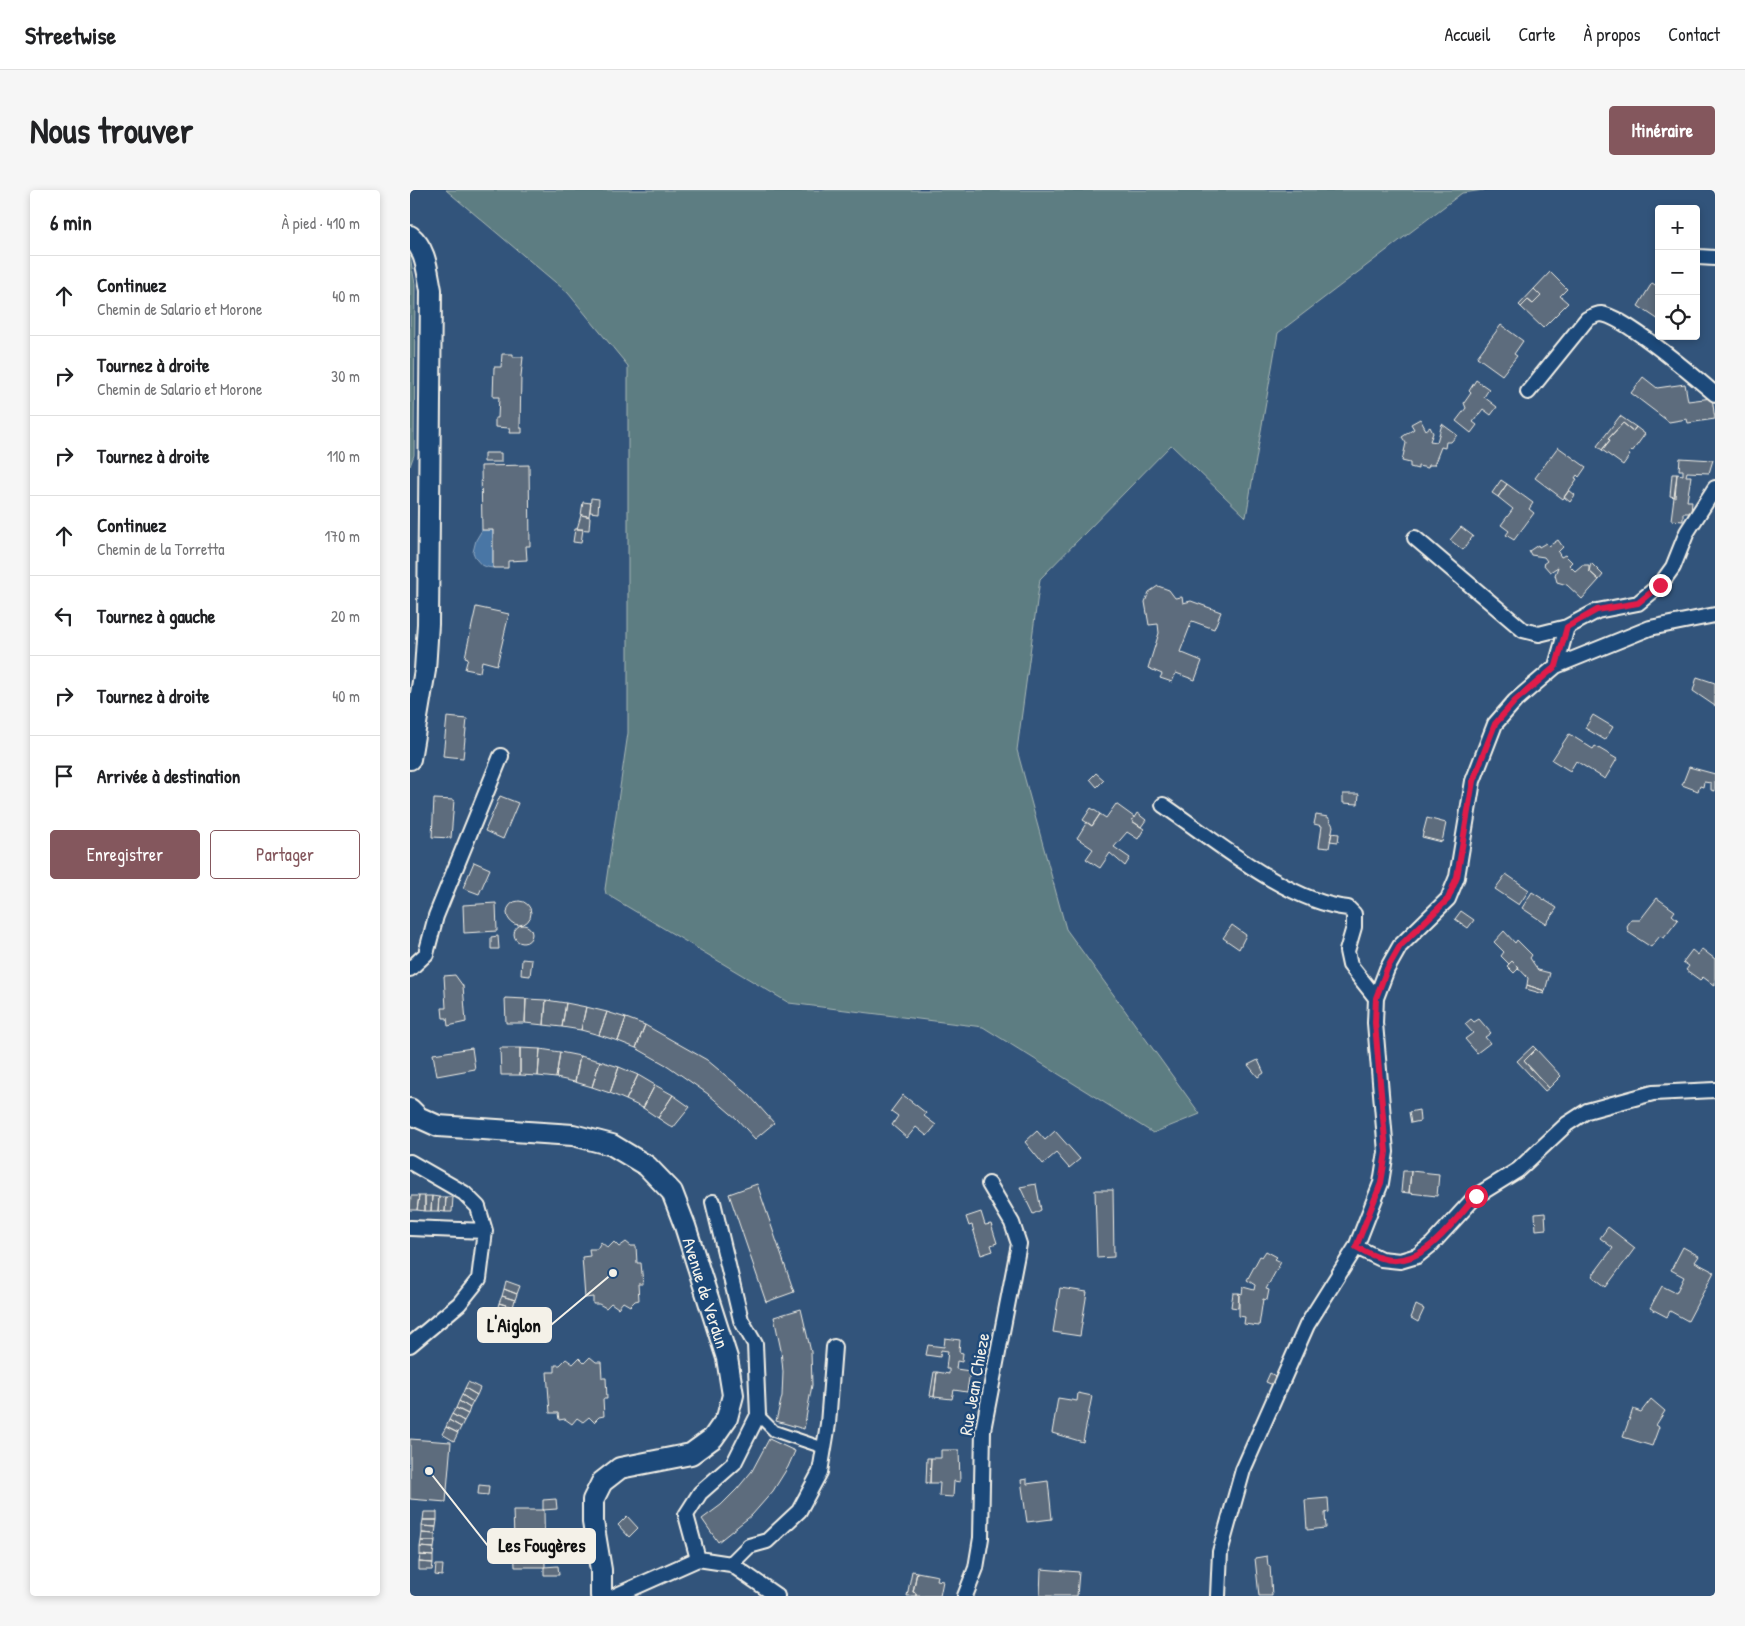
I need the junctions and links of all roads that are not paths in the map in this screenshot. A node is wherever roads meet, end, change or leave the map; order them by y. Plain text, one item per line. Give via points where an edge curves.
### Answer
1 (410, 236) edge
2 (1700, 257) edge
3 (1715, 258) edge
4 (1528, 392) dead end
5 (1715, 394) edge
6 (1715, 488) edge
7 (1415, 538) dead end
8 (1715, 615) edge
9 (1567, 627) junction
10 (1556, 666) junction
11 (501, 756) dead end
12 (410, 759) edge
13 (1163, 805) dead end
14 (410, 968) edge
15 (1376, 998) junction
16 (1715, 1090) edge
17 (410, 1109) edge
18 (410, 1162) edge
19 (990, 1184) dead end
20 (713, 1202) dead end
21 (410, 1228) edge
22 (485, 1231) junction
23 (1356, 1247) junction
24 (410, 1345) edge
25 (834, 1347) dead end
26 (758, 1415) junction
27 (824, 1448) junction
28 (698, 1559) junction
29 (731, 1564) junction
30 (601, 1596) edge
31 (615, 1596) edge
32 (777, 1596) edge
33 (965, 1596) edge
34 (1218, 1596) edge

1 - 12 main road via 425,257 431,290 428,624 425,670
2 - 3 street
4 - 5 street via 1587,319 1600,314 1614,318 1679,362
6 - 9 street via 1687,532 1673,567 1660,585 1638,603 1597,610
7 - 9 street via 1523,630 1539,634
8 - 10 street via 1650,628
9 - 10 street
10 - 15 street via 1515,701 1495,724 1473,781 1457,877 1448,899 1400,946
11 - 14 street via 436,916 426,954
13 - 15 street via 1267,876 1304,896 1348,908 1354,914 1347,951 1350,965
15 - 23 street via 1375,1023 1386,1152 1381,1183
16 - 23 street via 1653,1093 1587,1111 1567,1124 1518,1170 1476,1196 1417,1256 1400,1260 1381,1259
17 - 30 main road, Avenue de Verdun via 418,1117 438,1126 572,1135 612,1145 647,1166 672,1192 686,1226 727,1358 733,1395 727,1418 713,1438 691,1454 620,1468 602,1482 593,1500
18 - 22 street via 464,1193 478,1207
19 - 33 street, Rue Jean Chieze via 1012,1222 1019,1244 983,1430 981,1538 976,1568
20 - 26 street via 742,1320 755,1344
21 - 22 street
22 - 24 street via 479,1279 459,1304
23 - 34 street via 1307,1325 1243,1470 1220,1552
25 - 27 street
26 - 27 street via 774,1431
26 - 28 street via 734,1462 700,1493 686,1515
27 - 29 street via 820,1472 800,1511 767,1541 750,1546
28 - 29 street
28 - 31 street
29 - 32 street

